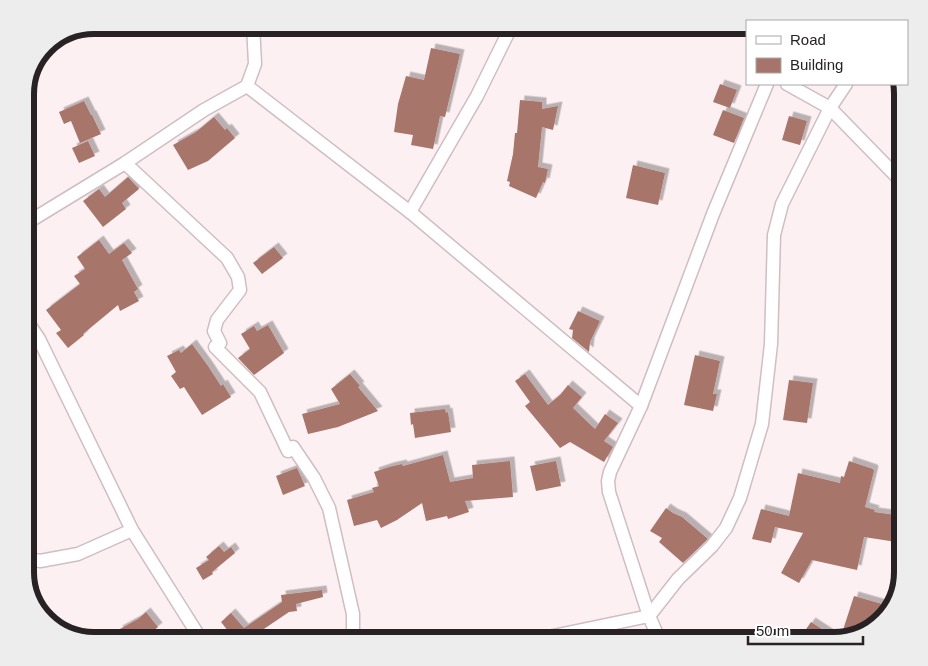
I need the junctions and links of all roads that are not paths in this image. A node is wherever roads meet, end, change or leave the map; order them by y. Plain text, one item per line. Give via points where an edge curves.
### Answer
1 (253, 34) edge
2 (508, 34) edge
3 (766, 85) edge
4 (789, 85) edge
5 (845, 85) edge
6 (247, 86) junction
7 (830, 108) junction
8 (125, 163) junction
9 (894, 174) edge
10 (410, 212) junction
11 (34, 219) edge
12 (34, 332) edge
13 (641, 406) junction
14 (132, 530) junction
15 (34, 560) edge
16 (649, 616) junction
17 (196, 632) edge
18 (352, 632) edge
19 (572, 632) edge
20 (656, 632) edge

1 - 6 street via 255,64
2 - 10 street via 477,96
3 - 13 street
4 - 7 street
5 - 7 street
6 - 8 street via 204,110
6 - 10 street
7 - 9 street
7 - 16 street via 782,204 774,235 771,344 762,424 740,498 726,528 678,579
8 - 11 street
8 - 18 street via 227,258 238,276 240,290 217,320 214,331 220,343 215,347 260,392 288,451 294,447 329,508 353,614
10 - 13 street
12 - 14 street
13 - 16 street via 608,482
14 - 15 street via 78,554
14 - 17 street
16 - 19 street
16 - 20 street

